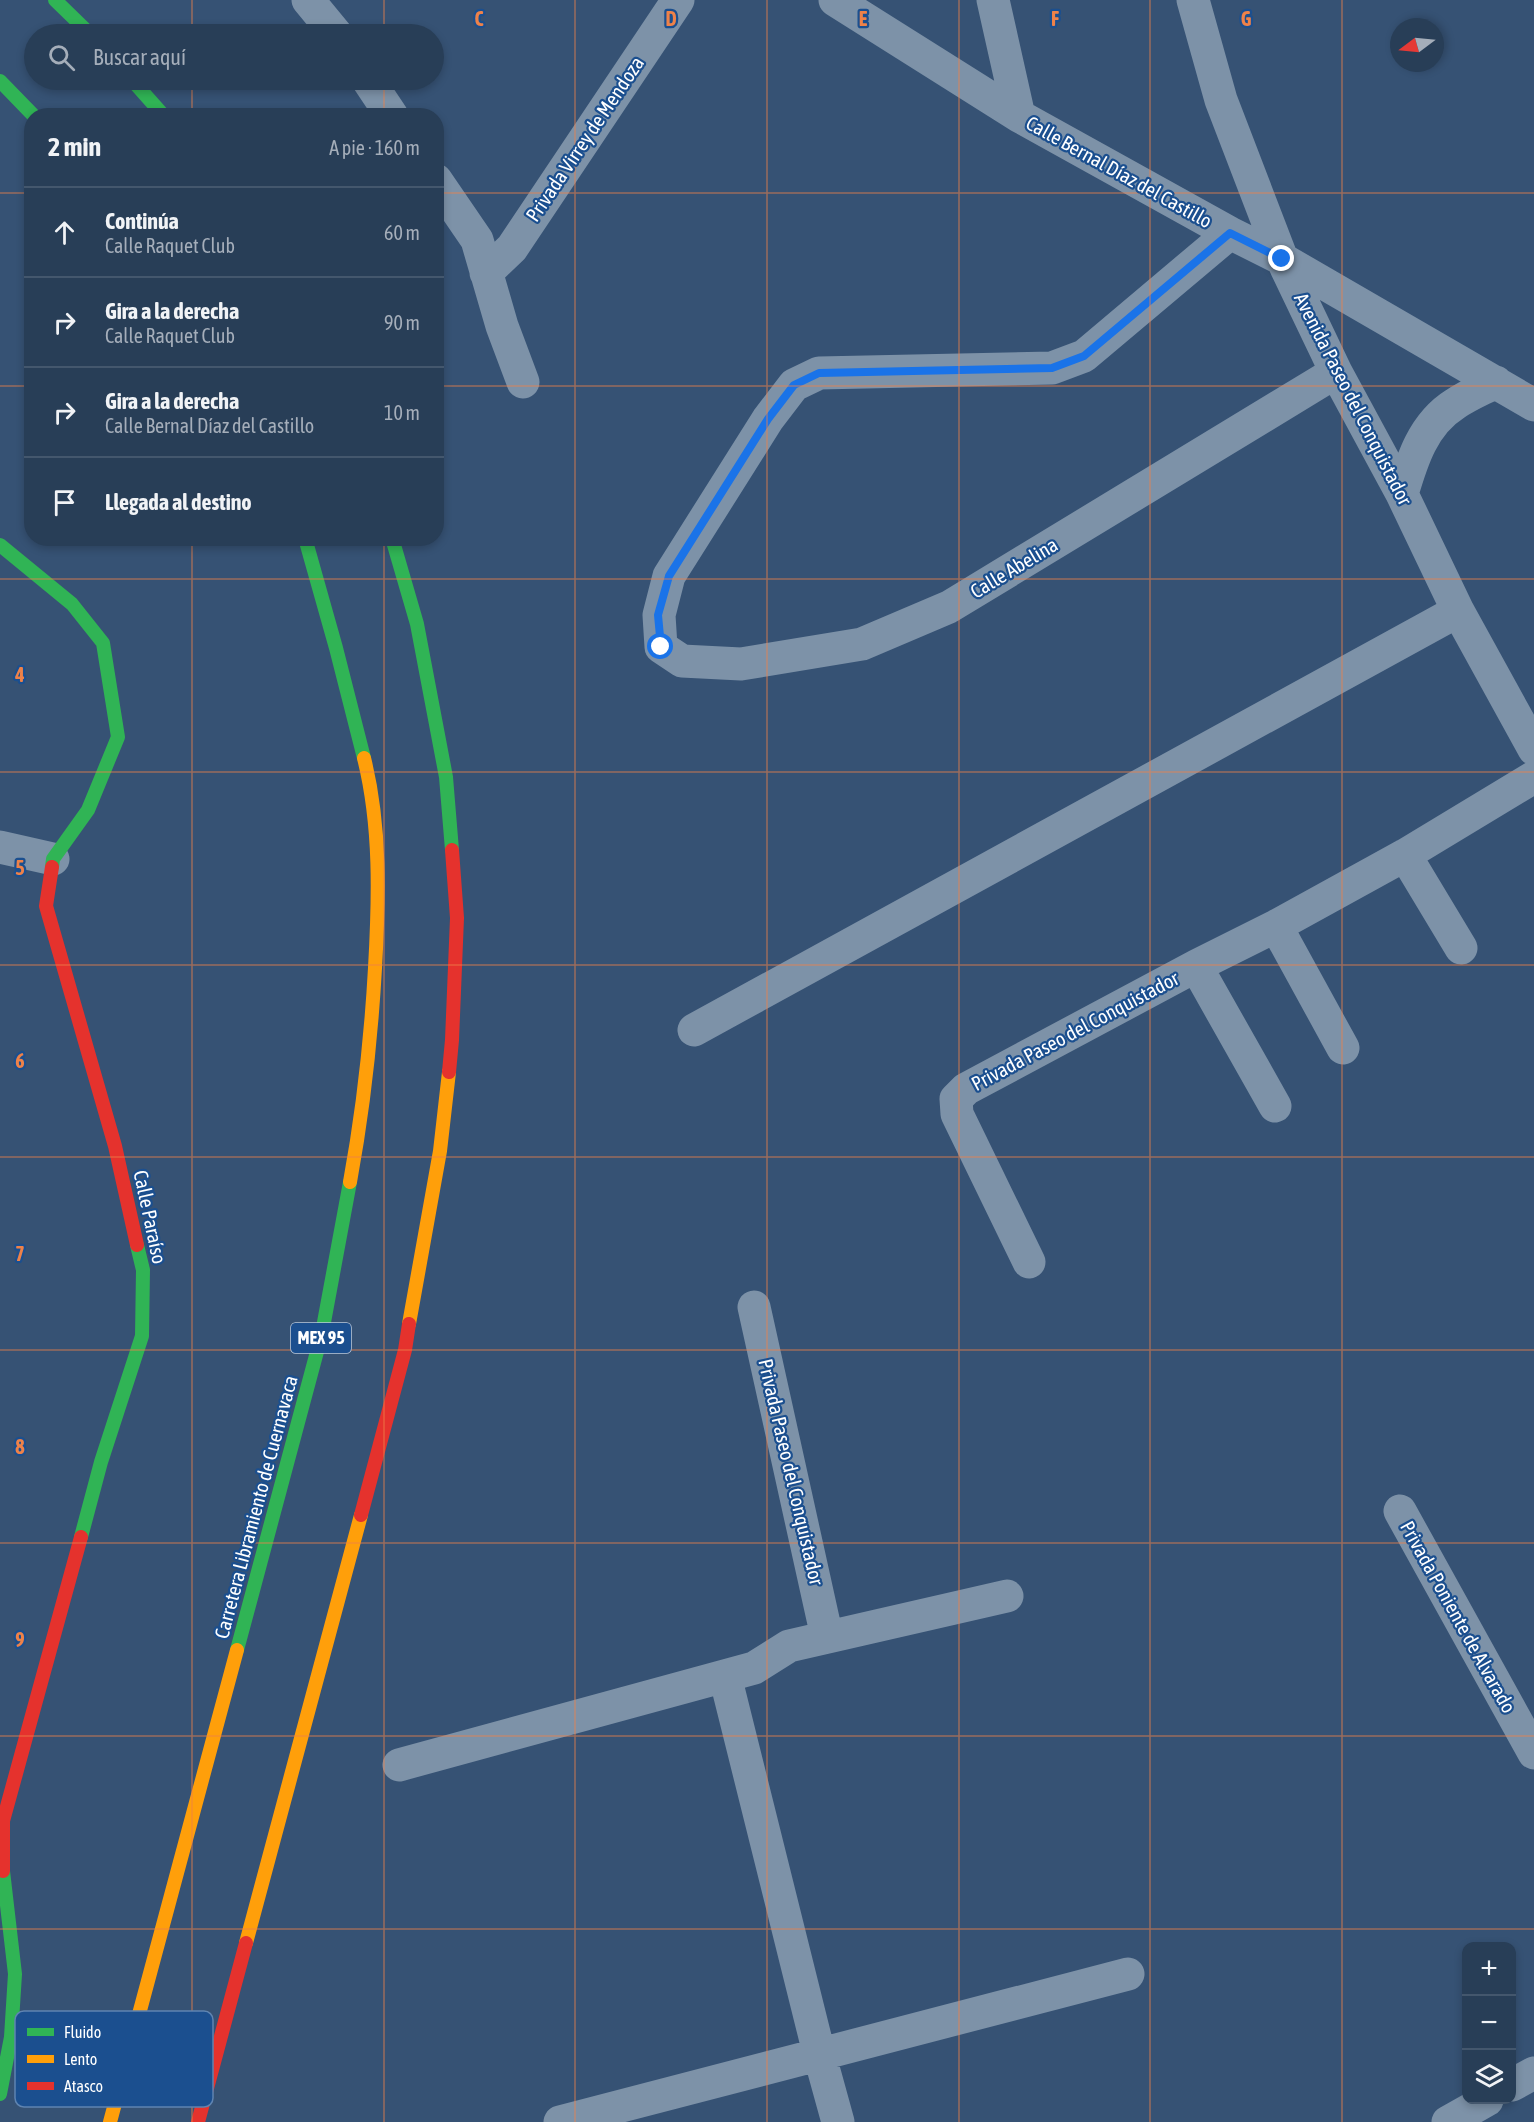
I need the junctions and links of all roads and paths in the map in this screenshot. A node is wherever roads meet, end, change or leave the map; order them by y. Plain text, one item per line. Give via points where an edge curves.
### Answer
1 (55, 0) edge
2 (308, 0) edge
3 (678, 0) edge
4 (835, 0) edge
5 (993, 0) edge
6 (1193, 0) edge
7 (80, 24) edge
8 (328, 24) edge
9 (0, 81) edge
10 (141, 90) edge
11 (375, 90) edge
12 (26, 108) edge
13 (157, 108) edge
14 (387, 108) edge
15 (1019, 116) junction
16 (444, 192) edge
17 (1230, 233) junction
18 (1282, 259) junction
19 (486, 273) junction
20 (1336, 372) junction
21 (523, 382) dead end
22 (1496, 382) junction
23 (1534, 405) edge
24 (1402, 494) junction
25 (0, 545) edge
26 (307, 546) edge
27 (394, 546) edge
28 (1458, 611) junction
29 (1534, 749) edge
30 (1534, 777) edge
31 (0, 847) edge
32 (1405, 855) junction
33 (53, 859) junction
34 (1276, 926) junction
35 (1461, 948) dead end
36 (1196, 966) junction
37 (694, 1030) dead end
38 (1342, 1048) dead end
39 (1275, 1106) dead end
40 (1029, 1262) dead end
41 (754, 1307) dead end
42 (1400, 1511) dead end
43 (1007, 1596) dead end
44 (827, 1637) junction
45 (725, 1676) junction
46 (1534, 1753) edge
47 (399, 1765) dead end
48 (1128, 1974) dead end
49 (140, 2011) edge
50 (819, 2053) junction
51 (213, 2066) edge
52 (1534, 2073) edge
53 (1516, 2083) edge
54 (0, 2094) edge
55 (1480, 2104) edge
56 (114, 2107) edge
57 (202, 2107) edge
58 (110, 2122) edge
59 (198, 2122) edge
60 (560, 2122) edge
61 (838, 2122) edge
62 (1448, 2122) edge

1 - 7 main road
2 - 8 street
3 - 19 street, Privada Virrey de Mendoza via 512,248
4 - 15 street, Calle Bernal Díaz del Castillo
5 - 15 street
6 - 18 street, Avenida Paseo del Conquistador via 1221,100
9 - 12 main road
10 - 13 main road
11 - 14 street
15 - 17 street, Calle Bernal Díaz del Castillo
16 - 19 street via 477,240
17 - 18 street, Calle Bernal Díaz del Castillo
17 - 20 street, Calle Abelina via 1084,356 1052,368 819,373 794,385 768,419 669,576 658,615 661,647 682,661 741,664 862,644 949,607
18 - 20 street, Avenida Paseo del Conquistador
18 - 22 street, Calle Bernal Díaz del Castillo
19 - 21 street
20 - 24 street, Avenida Paseo del Conquistador
22 - 23 street, Calle Bernal Díaz del Castillo
22 - 24 street via 1453,404 1427,430
24 - 28 street, Avenida Paseo del Conquistador
25 - 33 main road, Calle Paraíso via 72,604 103,643 118,737 88,810
26 - 49 main road, Carretera Libramiento de Cuernavaca / MEX 95 via 371,788 379,897 372,1021 360,1128 322,1333
27 - 51 main road via 417,624 446,777 456,906 452,1040 441,1151 405,1350
28 - 29 street, Avenida Paseo del Conquistador
28 - 37 street
30 - 32 street, Privada Paseo del Conquistador
31 - 33 street
32 - 34 street, Privada Paseo del Conquistador
32 - 35 street
33 - 54 main road, Calle Paraíso via 46,906 118,1157 143,1270 142,1336 101,1462 3,1821 3,1881 15,1974 11,2037
34 - 36 street, Privada Paseo del Conquistador
34 - 38 street
36 - 39 street, Privada Paseo del Conquistador
36 - 40 street, Privada Paseo del Conquistador via 966,1089 956,1099 957,1114
41 - 44 street, Privada Paseo del Conquistador
42 - 46 street, Privada Poniente de Alvarado
43 - 44 street
44 - 45 street via 789,1646 754,1668
45 - 47 street
45 - 50 street
48 - 50 street
50 - 60 street
50 - 61 street
52 - 53 street
55 - 62 street
56 - 58 main road, Carretera Libramiento de Cuernavaca / MEX 95
57 - 59 main road

